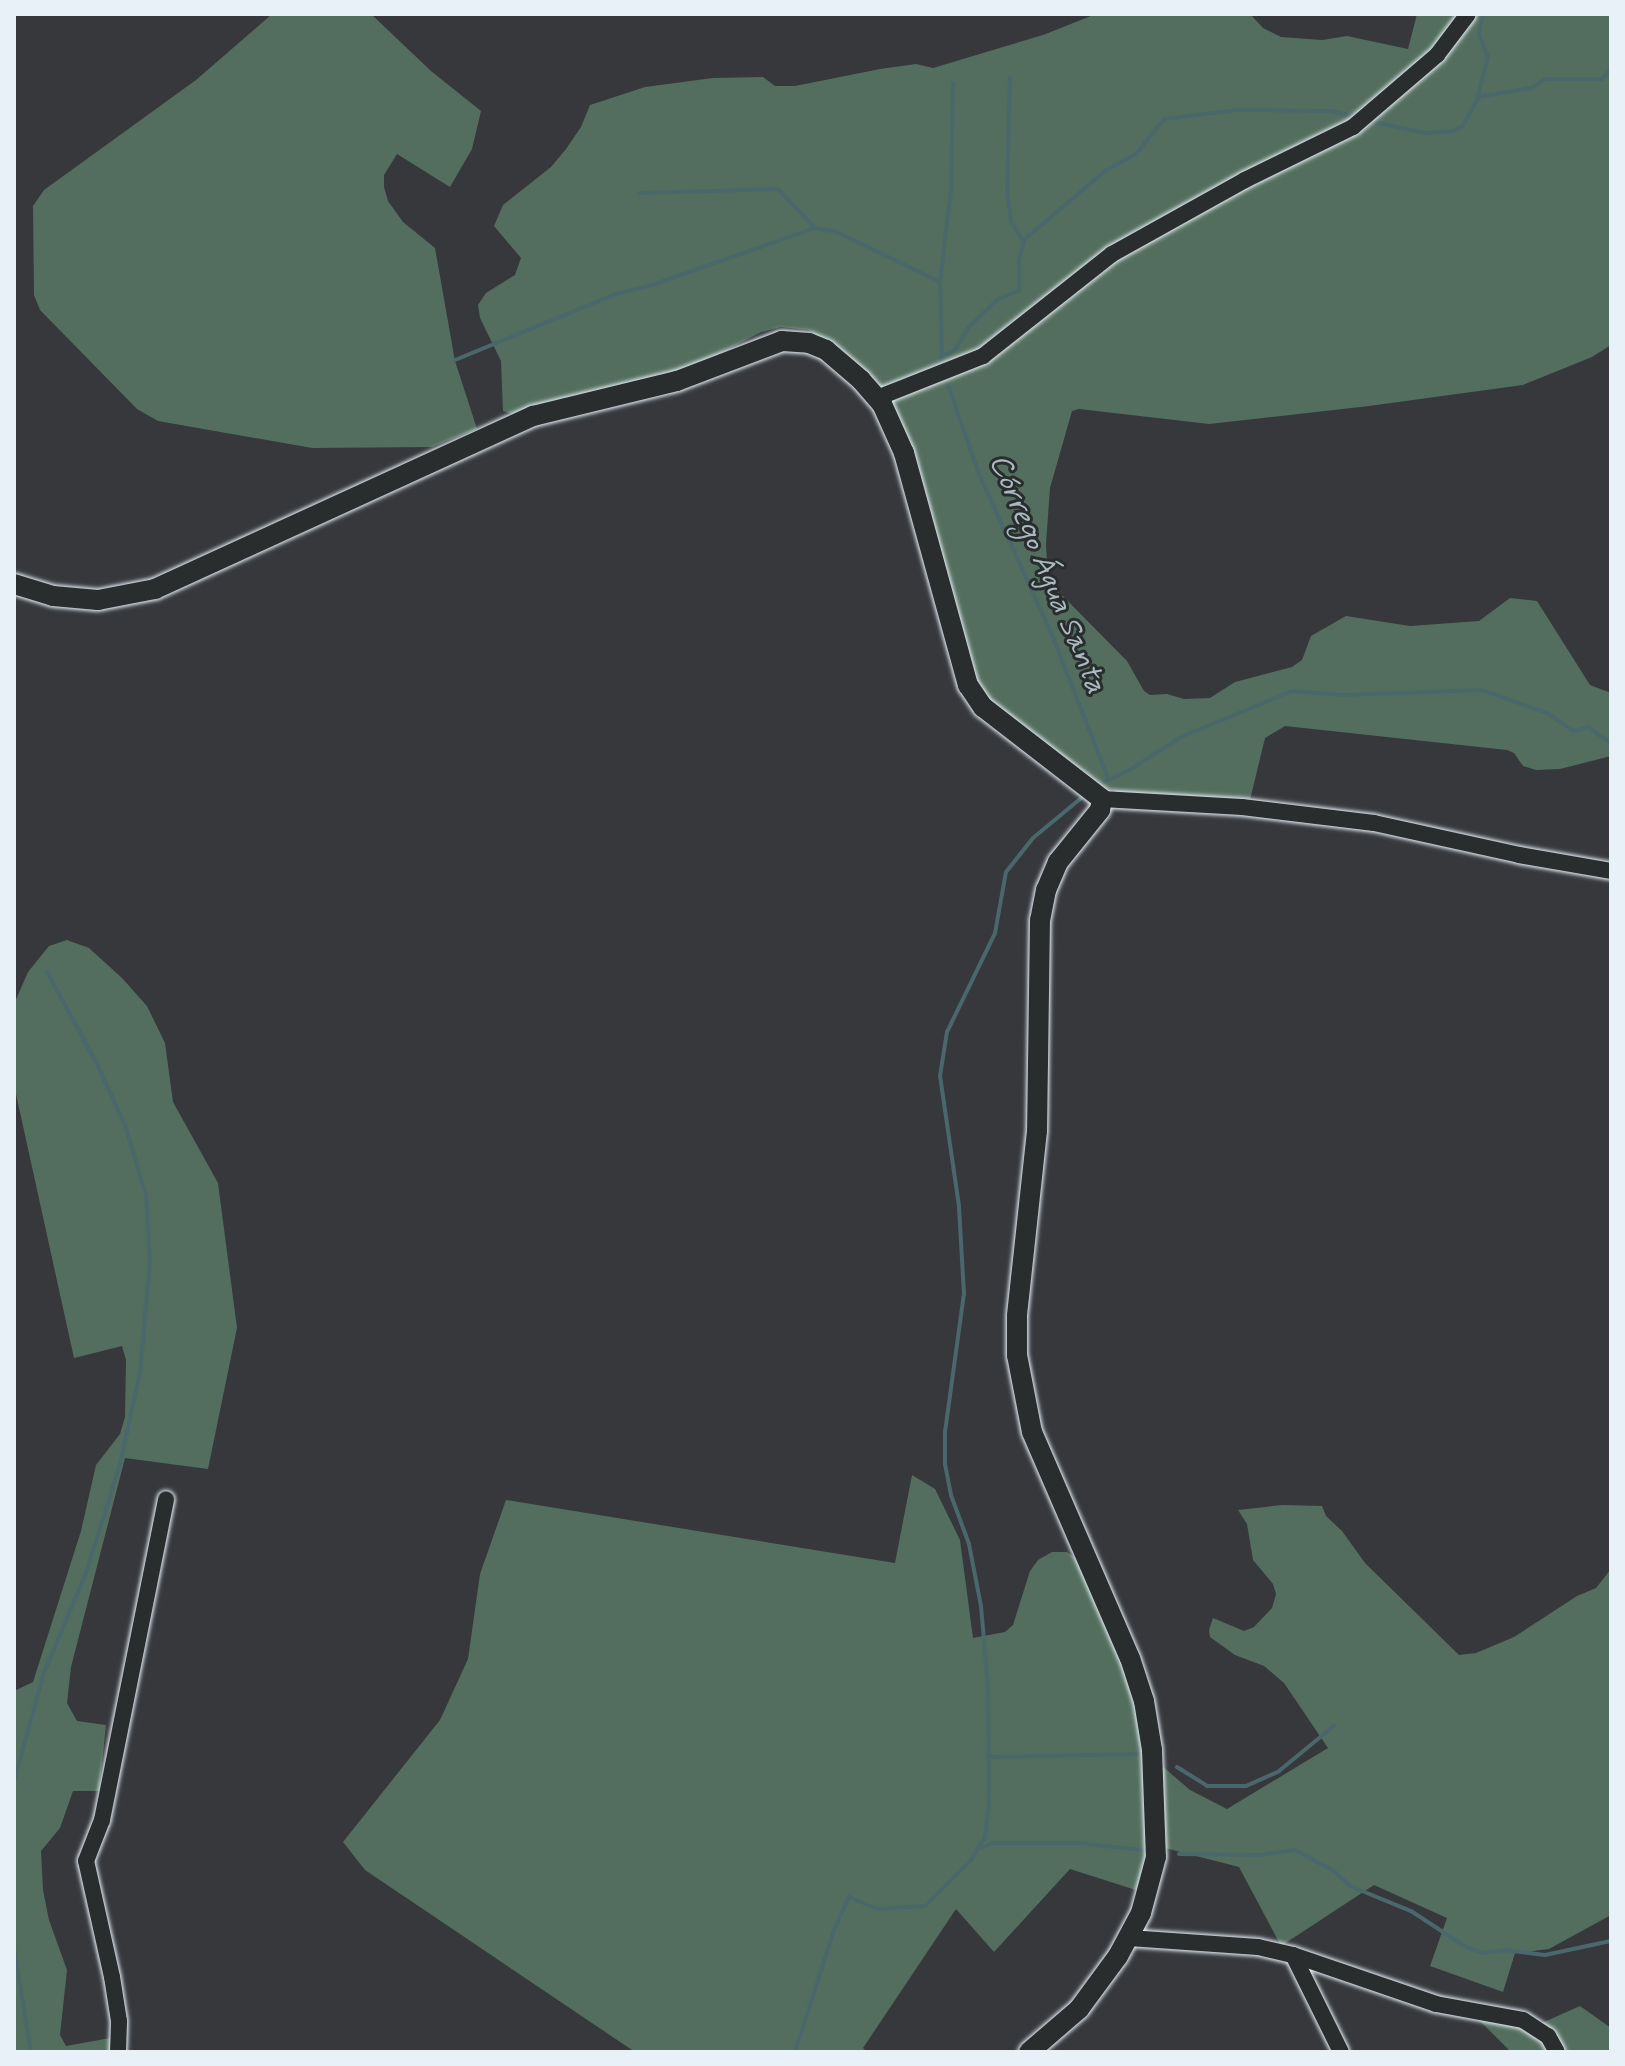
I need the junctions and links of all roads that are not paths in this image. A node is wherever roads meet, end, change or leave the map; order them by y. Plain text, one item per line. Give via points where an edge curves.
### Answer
1 (1468, 14) edge
2 (877, 398) junction
3 (14, 584) edge
4 (1102, 799) junction
5 (1611, 871) edge
6 (166, 1499) dead end
7 (1129, 1938) junction
8 (1293, 1955) junction
9 (118, 2052) edge
10 (1029, 2052) edge
11 (1341, 2052) edge
12 (1557, 2052) edge

1 - 2 street via 1437,55 1353,127 1112,254 983,356
2 - 3 street via 826,350 782,341 677,381 533,416 155,589 98,600 53,596
2 - 4 street via 904,453 968,685 995,717
4 - 5 street via 1242,807 1374,823
4 - 7 street via 1100,810 1058,862 1040,920 1037,1131 1017,1355 1032,1432 1144,1701 1152,1750 1156,1857
6 - 9 street via 102,1820 86,1861 112,1977
7 - 8 street via 1258,1947
7 - 10 street via 1084,2003
8 - 11 street
8 - 12 street via 1436,2004 1523,2020 1548,2036

